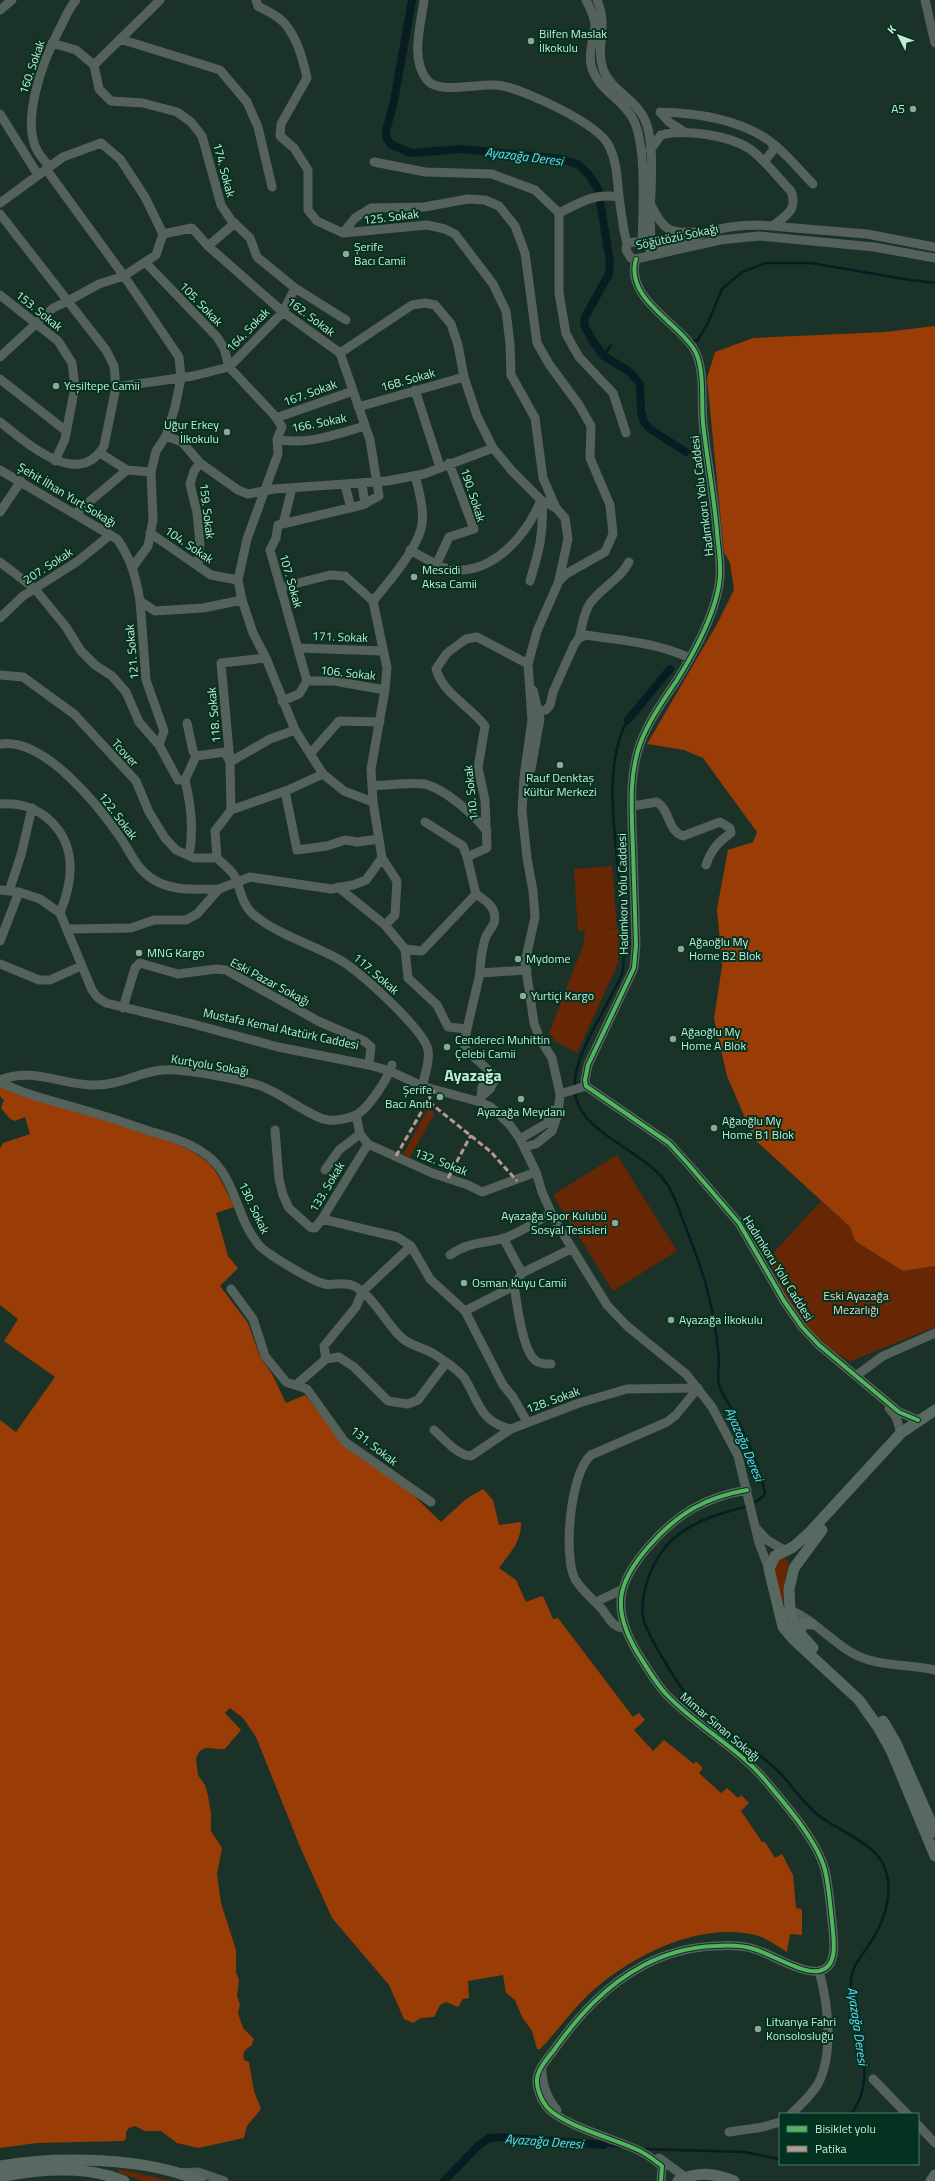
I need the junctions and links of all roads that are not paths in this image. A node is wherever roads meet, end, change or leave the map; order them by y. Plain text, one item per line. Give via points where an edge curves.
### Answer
1 (12, 0) edge
2 (76, 0) edge
3 (160, 0) edge
4 (256, 0) edge
5 (424, 0) edge
6 (586, 0) edge
7 (597, 0) edge
8 (925, 0) edge
9 (0, 10) edge
10 (120, 39) junction
11 (52, 43) junction
12 (935, 43) edge
13 (94, 65) junction
14 (0, 114) edge
15 (694, 116) junction
16 (690, 133) junction
17 (772, 143) junction
18 (650, 150) junction
19 (767, 158) dead end
20 (374, 162) dead end
21 (47, 168) junction
22 (38, 175) junction
23 (813, 184) dead end
24 (272, 187) dead end
25 (619, 198) junction
26 (0, 203) edge
27 (651, 204) junction
28 (559, 213) junction
29 (0, 214) edge
30 (235, 223) junction
31 (774, 226) junction
32 (710, 231) junction
33 (163, 234) junction
34 (343, 234) junction
35 (627, 244) junction
36 (646, 244) junction
37 (208, 246) junction
38 (935, 247) edge
39 (648, 256) junction
40 (935, 258) edge
41 (636, 259) junction
42 (145, 262) junction
43 (124, 276) junction
44 (295, 288) junction
45 (0, 295) edge
46 (68, 301) junction
47 (283, 312) junction
48 (346, 320) dead end
49 (34, 324) junction
50 (340, 354) junction
51 (0, 357) edge
52 (229, 367) junction
53 (464, 377) junction
54 (181, 378) junction
55 (0, 379) edge
56 (116, 387) junction
57 (415, 390) junction
58 (353, 391) junction
59 (358, 407) junction
60 (276, 418) junction
61 (0, 422) edge
62 (365, 426) junction
63 (66, 432) junction
64 (626, 433) dead end
65 (166, 436) junction
66 (277, 439) junction
67 (493, 448) junction
68 (100, 453) junction
69 (55, 461) junction
70 (200, 463) junction
71 (445, 465) junction
72 (0, 470) edge
73 (127, 470) junction
74 (151, 472) junction
75 (415, 476) junction
76 (21, 481) junction
77 (375, 482) junction
78 (362, 484) junction
79 (345, 485) junction
80 (292, 488) junction
81 (264, 491) junction
82 (542, 500) junction
83 (365, 504) junction
84 (351, 508) junction
85 (556, 508) junction
86 (0, 512) edge
87 (76, 513) junction
88 (283, 524) junction
89 (150, 533) junction
90 (110, 535) junction
91 (410, 550) junction
92 (0, 562) edge
93 (629, 562) dead end
94 (437, 563) junction
95 (198, 566) junction
96 (132, 568) junction
97 (238, 580) junction
98 (530, 581) dead end
99 (559, 581) junction
100 (282, 587) junction
101 (36, 589) junction
102 (242, 600) junction
103 (140, 601) junction
104 (373, 602) junction
105 (0, 618) edge
106 (578, 638) junction
107 (298, 648) junction
108 (382, 651) junction
109 (266, 658) junction
110 (690, 658) junction
111 (528, 664) junction
112 (0, 675) edge
113 (307, 681) junction
114 (385, 690) junction
115 (282, 701) junction
116 (536, 712) junction
117 (380, 722) junction
118 (188, 723) dead end
119 (295, 730) junction
120 (0, 744) edge
121 (159, 745) junction
122 (310, 754) junction
123 (196, 756) junction
124 (230, 762) junction
125 (323, 774) junction
126 (184, 780) junction
127 (372, 786) junction
128 (285, 791) junction
129 (373, 802) junction
130 (0, 804) edge
131 (632, 806) junction
132 (32, 808) junction
133 (231, 810) junction
134 (425, 822) dead end
135 (487, 832) junction
136 (379, 839) junction
137 (189, 856) junction
138 (467, 856) junction
139 (217, 858) junction
140 (382, 858) junction
141 (706, 865) dead end
142 (237, 881) junction
143 (338, 888) junction
144 (219, 889) junction
145 (9, 891) edge
146 (476, 894) junction
147 (60, 913) junction
148 (4, 922) edge
149 (385, 924) junction
150 (68, 929) junction
151 (0, 941) edge
152 (405, 949) junction
153 (0, 964) edge
154 (81, 966) junction
155 (527, 970) junction
156 (480, 973) junction
157 (123, 1008) junction
158 (466, 1029) junction
159 (544, 1046) junction
160 (369, 1062) junction
161 (391, 1068) junction
162 (0, 1081) edge
163 (422, 1084) junction
164 (586, 1086) junction
165 (560, 1094) junction
166 (481, 1099) junction
167 (356, 1115) junction
168 (275, 1130) dead end
169 (360, 1134) junction
170 (524, 1142) junction
171 (368, 1144) junction
172 (324, 1170) dead end
173 (536, 1172) junction
174 (551, 1213) junction
175 (322, 1219) junction
176 (503, 1238) junction
177 (411, 1246) junction
178 (571, 1249) junction
179 (450, 1255) dead end
180 (522, 1273) junction
181 (514, 1286) junction
182 (231, 1289) dead end
183 (362, 1292) junction
184 (465, 1311) junction
185 (935, 1333) edge
186 (326, 1359) junction
187 (446, 1363) junction
188 (551, 1364) dead end
189 (857, 1375) junction
190 (296, 1385) junction
191 (698, 1388) junction
192 (880, 1396) junction
193 (935, 1410) edge
194 (926, 1421) edge
195 (527, 1422) junction
196 (511, 1429) junction
197 (434, 1430) dead end
198 (901, 1433) junction
199 (883, 1454) junction
200 (847, 1494) junction
201 (748, 1495) junction
202 (431, 1502) dead end
203 (757, 1529) junction
204 (784, 1550) junction
205 (794, 1568) junction
206 (768, 1569) junction
207 (789, 1589) junction
208 (621, 1590) junction
209 (596, 1602) junction
210 (777, 1605) junction
211 (790, 1610) junction
212 (812, 1624) junction
213 (624, 1628) junction
214 (801, 1636) junction
215 (935, 1670) edge
216 (935, 1832) edge
217 (935, 1856) edge
218 (819, 1971) junction
219 (873, 2079) dead end
220 (792, 2113) edge
221 (906, 2113) edge
222 (779, 2122) edge
223 (919, 2126) edge
224 (729, 2132) dead end
225 (935, 2142) edge
226 (653, 2157) junction
227 (0, 2166) edge
228 (177, 2173) junction
229 (935, 2175) edge
230 (0, 2177) edge
231 (682, 2179) edge
232 (124, 2181) edge
233 (198, 2181) edge
234 (224, 2181) edge
235 (661, 2181) edge
236 (734, 2181) edge
237 (931, 2181) edge

1 - 9 street
2 - 11 street, 160. Sokak
3 - 10 street
4 - 34 street via 258,6 280,19 298,46 307,78 281,124 280,136 294,148 308,170 308,210 317,221
5 - 25 street via 418,51 420,67 427,79 439,87 502,86 563,109 609,145 616,163
6 - 36 street via 595,24 590,64 596,80 625,109 636,128 642,165
7 - 18 street via 603,20 600,61 605,74 636,106 645,120
8 - 12 street
10 - 13 street
10 - 24 street via 220,70 247,102 258,127
11 - 13 street via 76,50
11 - 21 street, 160. Sokak via 32,107 32,130 37,151
13 - 30 street, 174. Sokak via 99,89 111,101 157,106 177,112 191,122 202,136 221,205
14 - 22 street
15 - 16 street
15 - 16 street via 660,112 669,122
15 - 17 street via 730,121 754,131
16 - 18 street via 661,135
16 - 31 street via 712,135 750,149 791,191 794,205 788,215
17 - 19 street via 774,149
17 - 23 street
18 - 27 street
20 - 28 street via 425,172 492,174 535,190
21 - 22 street
21 - 33 street via 63,157 101,142 120,159 145,197
21 - 43 street, 160. Sokak
22 - 26 street
25 - 28 street via 605,195 592,197
25 - 35 street
27 - 32 street via 659,221 670,230 686,233
27 - 36 street
28 - 64 street via 559,293 566,334 579,357 613,393
29 - 46 street
30 - 37 street
30 - 44 street, 174. Sokak via 250,238 256,257
31 - 32 street, Söğütözü Sokağı via 744,225
31 - 38 street, Söğütözü Sokağı via 868,234
32 - 36 street, Söğütözü Sokağı via 684,240
33 - 37 street, 162. Sokak via 192,228
33 - 42 street via 156,254
34 - 85 street, 125. Sokak via 427,225 455,234 493,284 506,311 511,375 535,418 543,478
34 - 99 street via 355,218 371,208 424,207 468,199 485,200 499,206 515,226 525,253 537,343 591,426 590,458 611,512 613,534 605,552 566,574
35 - 36 street, Söğütözü Sokağı
35 - 41 street, Söğütözü Sokağı via 628,255
36 - 39 street via 650,254
37 - 47 street, 162. Sokak
39 - 40 street, Söğütözü Sokağı via 720,240 759,236 874,247
39 - 41 street, Söğütözü Sokağı
41 - 110 street, Hadımkoru Yolu Caddesi via 634,271 645,297 694,349 701,367 705,445 713,484 720,575 718,592
42 - 43 street
42 - 52 street, 105. Sokak via 217,338 224,348
43 - 46 street via 99,284
43 - 54 street, 160. Sokak via 179,357
44 - 47 street, 164. Sokak
44 - 48 street, 174. Sokak
45 - 49 street, 153. Sokak
46 - 49 street via 53,308
46 - 56 street via 106,350 114,366
47 - 50 street, 162. Sokak
47 - 52 street, 164. Sokak
49 - 51 street
49 - 63 street, 153. Sokak via 58,341 72,363 75,387
50 - 53 street via 400,312 412,305 426,303 435,305 450,324 458,345
50 - 58 street, 162. Sokak
52 - 54 street
52 - 60 street
53 - 57 street, 168. Sokak
53 - 67 street via 477,416
54 - 56 street
54 - 65 street, 160. Sokak
55 - 63 street
56 - 68 street via 104,446
57 - 59 street, 168. Sokak
57 - 71 street
58 - 59 street, 162. Sokak
58 - 60 street, 167. Sokak
59 - 62 street, 162. Sokak
60 - 66 street via 282,427
61 - 69 street
62 - 66 street, 166. Sokak via 326,437 290,442
62 - 77 street, 162. Sokak via 370,440
63 - 69 street, 153. Sokak
65 - 70 street via 182,442
65 - 74 street, 160. Sokak via 156,451
66 - 81 street via 278,454
67 - 71 street
67 - 82 street
68 - 69 street via 72,465
68 - 73 street
70 - 81 street via 238,490 248,494
70 - 95 street, 159. Sokak via 190,484 197,513 200,544
71 - 75 street
71 - 94 street, 190. Sokak via 474,529 449,537
72 - 76 street, Şehit İlhan Yurt Sokağı
73 - 74 street
73 - 87 street
74 - 89 street, 160. Sokak via 153,520
75 - 77 street
75 - 91 street via 421,500 422,524
76 - 86 street
76 - 87 street, Şehit İlhan Yurt Sokağı
77 - 78 street
77 - 83 street via 379,496
78 - 79 street
78 - 83 street
79 - 80 street
79 - 84 street
80 - 81 street
80 - 88 street
81 - 97 street via 247,539
82 - 85 street
82 - 94 street via 534,517 495,560 481,567 453,570
82 - 98 street via 542,543
83 - 84 street
84 - 88 street
85 - 99 street, 125. Sokak via 565,518 568,538
87 - 90 street, Şehit İlhan Yurt Sokağı
88 - 100 street, 107. Sokak via 278,525 276,538 270,550
89 - 95 street, 104. Sokak
89 - 96 street, 160. Sokak via 148,546
90 - 96 street, Şehit İlhan Yurt Sokağı via 117,539 127,554
90 - 101 street, 207. Sokak via 78,561
91 - 94 street
91 - 104 street via 394,577
92 - 101 street
93 - 106 street via 618,578 606,586 588,606
95 - 97 street, 104. Sokak via 211,575
96 - 103 street, Şehit İlhan Yurt Sokağı
97 - 102 street
99 - 111 street, 125. Sokak via 537,631
100 - 104 street via 330,575 346,576
100 - 107 street, 107. Sokak
101 - 105 street, 207. Sokak via 23,596
101 - 121 street via 81,651 95,665 112,676 126,692 140,722
102 - 103 street via 203,608 155,612
102 - 109 street via 253,632
103 - 121 street, 121. Sokak via 146,680 164,731
104 - 108 street
106 - 110 street via 586,635 647,643
106 - 116 street via 553,692 547,694
107 - 108 street, 171. Sokak
107 - 113 street, 107. Sokak
108 - 114 street via 387,668
109 - 115 street
109 - 124 street, 118. Sokak via 221,663
110 - 131 street, Hadımkoru Yolu Caddesi via 651,718 640,745 634,768
111 - 116 street via 529,692
111 - 135 street, 110. Sokak via 477,637 466,640 447,653 436,669 439,680 451,694 475,713 485,726 478,768 485,800
112 - 137 street, Tcover via 24,677 74,714 136,782 149,812 165,838 176,850
113 - 114 street, 106. Sokak via 334,681
113 - 115 street via 299,694
114 - 117 street
115 - 119 street
116 - 155 street via 522,811 535,910 526,955
117 - 122 street via 339,721
117 - 127 street via 371,770
118 - 123 street
119 - 122 street
119 - 124 street via 270,740
120 - 144 street, 122. Sokak via 13,744 55,763 104,815 137,864 150,878 166,886 185,890
121 - 126 street via 178,780
122 - 125 street
123 - 124 street via 225,752
123 - 126 street
124 - 133 street, 118. Sokak
125 - 128 street
125 - 129 street via 344,791
126 - 137 street via 193,834
127 - 129 street
127 - 135 street via 424,784 455,801 480,822
128 - 133 street
128 - 136 street via 297,850 327,846 345,840 357,842
129 - 136 street
130 - 132 street
131 - 141 street via 657,802 662,805 670,825 677,834 683,836 720,822 730,828 731,833 718,842
131 - 164 street, Hadımkoru Yolu Caddesi via 636,945 634,968 588,1064
132 - 145 street
132 - 147 street via 64,836 69,851 67,896
133 - 139 street via 215,831
134 - 138 street via 463,846
135 - 138 street, 110. Sokak via 487,848
136 - 140 street
137 - 139 street, Tcover
138 - 146 street
139 - 142 street, 117. Sokak via 233,873
140 - 143 street via 366,880
140 - 149 street via 397,881 395,915
142 - 143 street via 250,878
142 - 144 street
142 - 163 street, 117. Sokak via 245,904 253,914 270,926 341,960 380,992 403,1016 421,1036 428,1051
143 - 149 street
144 - 150 street via 197,914 186,920 154,920 131,928
145 - 147 street via 40,899
145 - 148 street
146 - 152 street via 422,951
146 - 156 street via 490,904 494,913 494,923 485,938
147 - 150 street, Mustafa Kemal Atatürk Caddesi
148 - 151 street
149 - 152 street
150 - 154 street, Mustafa Kemal Atatürk Caddesi
152 - 158 street via 408,978 437,1005 448,1027
153 - 154 street via 39,980 50,980
154 - 157 street, Mustafa Kemal Atatürk Caddesi via 97,997 106,1003
155 - 156 street
155 - 159 street via 534,1023
156 - 158 street
157 - 160 street, Mustafa Kemal Atatürk Caddesi
157 - 160 street, Eski Pazar Sokağı via 135,968 140,963 178,974 226,970 318,1021 364,1041 371,1047
158 - 166 street via 466,1050 491,1072 482,1087
159 - 165 street via 555,1064
159 - 170 street via 554,1086 552,1114 547,1123
160 - 161 street, Mustafa Kemal Atatürk Caddesi
161 - 163 street, Mustafa Kemal Atatürk Caddesi
161 - 167 street via 363,1110
162 - 167 street, Kurtyolu Sokağı via 17,1074 73,1083 107,1085 162,1070 178,1071 258,1085 328,1120
162 - 183 street, 130. Sokak via 26,1094 90,1111 197,1149 217,1162 253,1236 262,1249 313,1280 326,1285 344,1283
163 - 166 street, Mustafa Kemal Atatürk Caddesi
164 - 165 street
164 - 189 street, Hadımkoru Yolu Caddesi via 669,1143 739,1224 784,1302 802,1327 819,1345
165 - 170 street via 558,1114 552,1131 542,1140
166 - 170 street, Mustafa Kemal Atatürk Caddesi via 498,1113
167 - 169 street, 132. Sokak
168 - 175 street, 133. Sokak via 279,1179 289,1208 310,1228 315,1228
169 - 171 street, 132. Sokak
169 - 172 street via 340,1150
170 - 173 street, Mustafa Kemal Atatürk Caddesi via 536,1164
171 - 173 street, 132. Sokak via 482,1192
171 - 175 street, 133. Sokak
173 - 174 street, Mustafa Kemal Atatürk Caddesi
174 - 176 street via 521,1231
174 - 178 street, Mustafa Kemal Atatürk Caddesi
175 - 177 street via 397,1237
176 - 179 street via 477,1242
176 - 180 street
177 - 183 street
177 - 184 street via 430,1280
178 - 180 street
178 - 191 street, Mustafa Kemal Atatürk Caddesi via 614,1313 686,1374
180 - 181 street
181 - 184 street
181 - 188 street via 521,1326 531,1357 536,1362
182 - 190 street, 131. Sokak via 252,1319 264,1356 286,1382
183 - 186 street via 356,1307 324,1346
183 - 187 street, 130. Sokak via 404,1340 436,1354
184 - 195 street via 502,1385 513,1397
185 - 189 street via 883,1356
186 - 187 street via 339,1357 354,1367 388,1400 408,1404 418,1400
186 - 190 street
187 - 196 street, 130. Sokak via 464,1378 480,1410 503,1427
189 - 192 street, Hadımkoru Yolu Caddesi
190 - 202 street, 131. Sokak via 307,1389 345,1442
191 - 195 street, 128. Sokak via 626,1389
191 - 201 street, Mustafa Kemal Atatürk Caddesi via 733,1443 743,1470
191 - 209 street via 668,1422 585,1460 571,1506 570,1564 575,1579 585,1593
192 - 194 street, Hadımkoru Yolu Caddesi via 905,1415
192 - 198 street, Hadımkoru Yolu Caddesi via 896,1417
193 - 194 main road
194 - 198 main road
194 - 199 main road
195 - 196 street, 128. Sokak
196 - 197 street, 128. Sokak via 471,1456 466,1456
198 - 199 main road
199 - 200 main road
200 - 204 main road via 801,1542
200 - 205 main road via 835,1515 809,1545
201 - 203 street, Mustafa Kemal Atatürk Caddesi
201 - 208 street via 708,1500 692,1508 642,1554
203 - 204 street via 767,1540
203 - 206 street, Mustafa Kemal Atatürk Caddesi
204 - 205 main road via 793,1556
204 - 206 main road via 775,1556
205 - 207 main road
206 - 210 main road
207 - 211 main road
207 - 212 street via 796,1605
208 - 209 street
208 - 213 street, Mimar Sinan Sokağı
209 - 213 street via 613,1623
210 - 211 main road via 782,1610
210 - 217 main road via 788,1634 859,1700 878,1727 891,1750
211 - 212 street
211 - 214 main road via 795,1628
212 - 214 main road via 803,1624 800,1628
212 - 215 street via 844,1648 867,1660
213 - 218 street, Mimar Sinan Sokağı via 665,1693 764,1779 810,1840 820,1858 828,1888 834,1958
214 - 216 main road via 865,1696 884,1723
218 - 220 street via 824,1989 828,2029 824,2063 818,2083 802,2105
218 - 226 street via 804,1969 771,1954 742,1946 715,1946 676,1952 626,1975 594,2000 565,2033 543,2065 542,2080 548,2096 557,2110 565,2116
219 - 221 street
222 - 224 street
223 - 225 street
226 - 231 street
226 - 235 street via 662,2166
227 - 228 main road via 42,2161 87,2160 150,2166
228 - 233 main road
228 - 234 street via 198,2172
229 - 237 main road
230 - 232 main road via 34,2172 79,2171 102,2174
231 - 236 main road via 693,2174 711,2173

